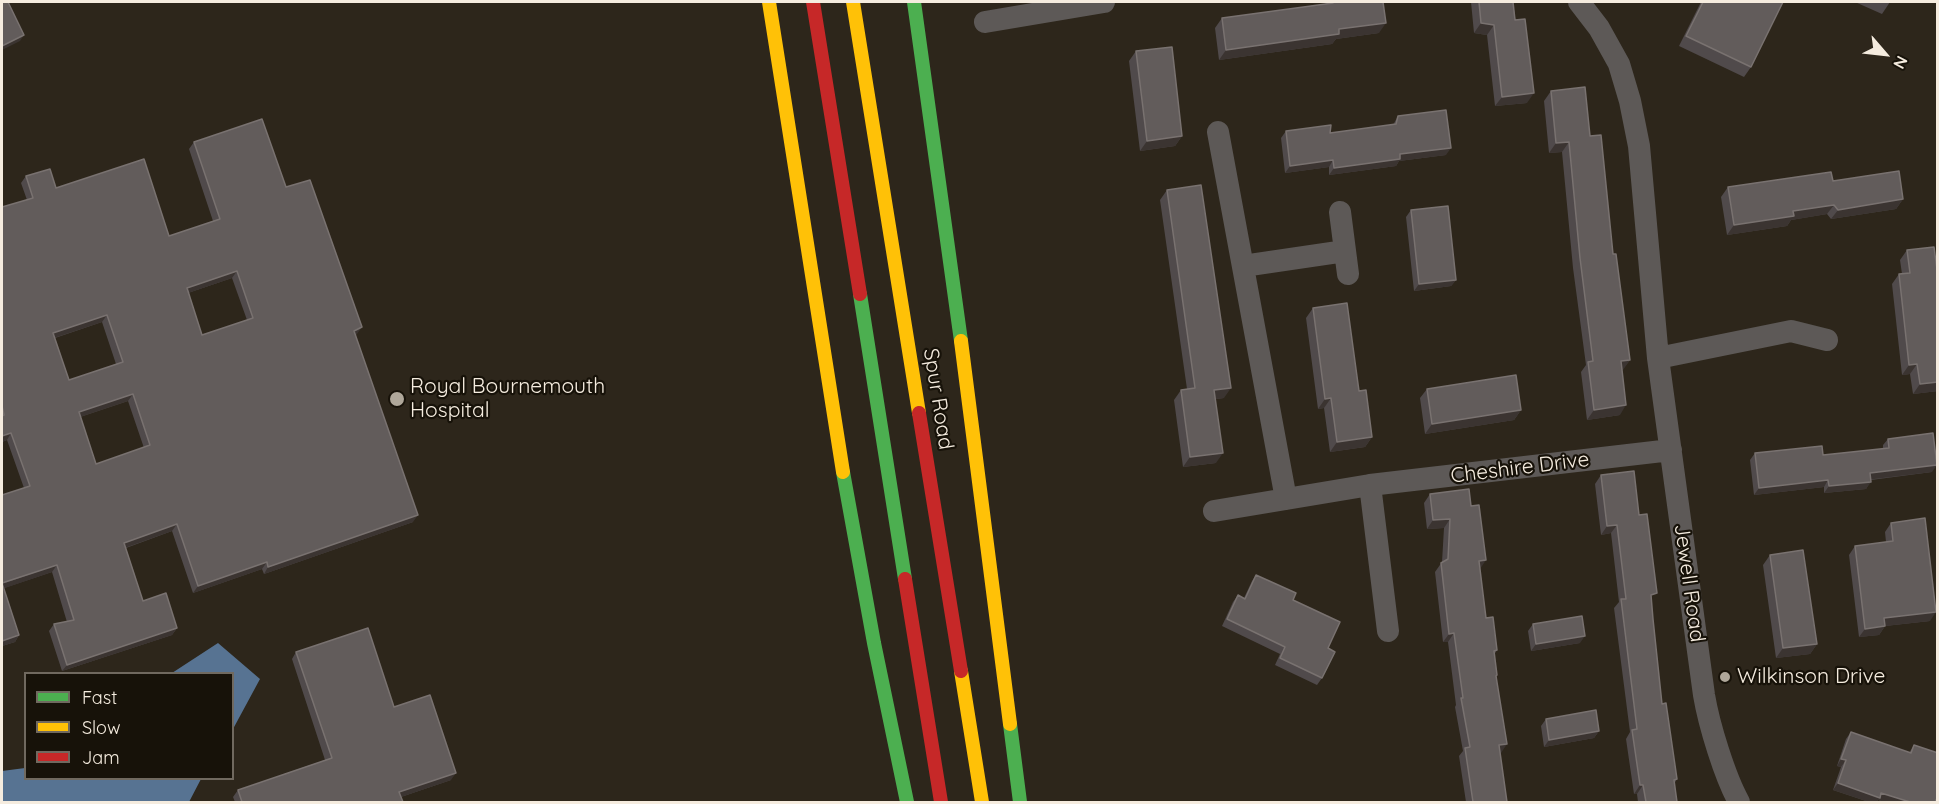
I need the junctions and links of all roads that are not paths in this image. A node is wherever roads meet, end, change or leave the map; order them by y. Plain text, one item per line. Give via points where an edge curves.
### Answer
1 (769, 2) edge
2 (813, 2) edge
3 (853, 2) edge
4 (914, 2) edge
5 (1104, 2) edge
6 (1579, 2) edge
7 (985, 22) dead end
8 (1218, 132) dead end
9 (1340, 212) dead end
10 (1345, 251) junction
11 (1243, 266) junction
12 (1348, 274) dead end
13 (1827, 340) dead end
14 (1658, 358) junction
15 (1671, 450) junction
16 (1370, 485) junction
17 (1286, 499) junction
18 (1214, 511) dead end
19 (1388, 631) dead end
20 (907, 802) edge
21 (941, 802) edge
22 (982, 802) edge
23 (1020, 802) edge
24 (1739, 802) edge

1 - 20 highway via 840,458
2 - 21 highway
3 - 22 highway, Spur Road
4 - 23 highway
5 - 7 street
6 - 14 street, Jewell Road via 1619,64 1630,101 1639,146
8 - 11 street
9 - 10 street
10 - 11 street
10 - 12 street
11 - 17 street
13 - 14 street via 1791,331
14 - 15 street, Jewell Road
15 - 16 street, Cheshire Drive
15 - 24 street, Jewell Road via 1705,703
16 - 17 street, Cheshire Drive
16 - 19 street
17 - 18 street, Cheshire Drive

